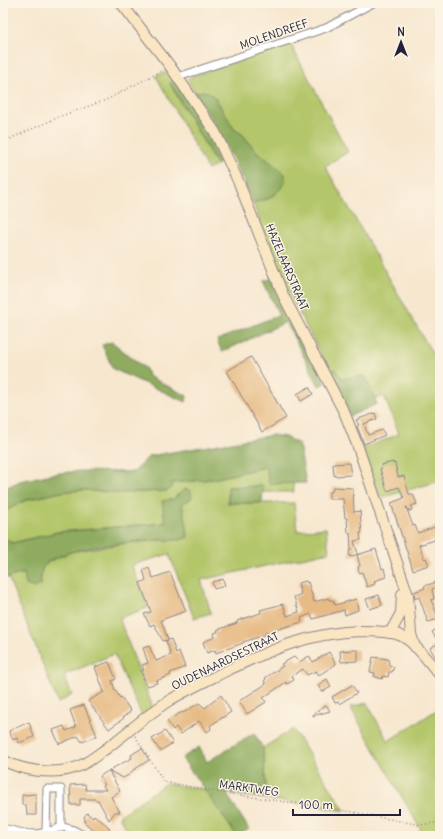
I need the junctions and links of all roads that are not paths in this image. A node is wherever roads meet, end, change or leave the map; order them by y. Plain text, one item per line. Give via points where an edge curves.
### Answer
1 (121, 3) edge
2 (373, 3) edge
3 (178, 77) junction
4 (402, 582) junction
5 (390, 633) junction
6 (415, 647) junction
7 (440, 675) edge
8 (3, 760) edge
9 (3, 828) edge
10 (61, 828) junction
11 (46, 831) junction
12 (16, 833) edge
13 (84, 836) edge

1 - 3 street, HAZELAARSTRAAT
2 - 3 street, MOLENDREEF via 326,28
3 - 4 street, HAZELAARSTRAAT via 226,154 240,183 283,295 345,414
4 - 5 street, HAZELAARSTRAAT via 401,613
4 - 6 street, HAZELAARSTRAAT via 408,595 411,634
5 - 6 street, OUDENAARDSESTRAAT
5 - 8 street, OUDENAARDSESTRAAT via 339,633 300,640 274,649 171,700 98,755 74,769 28,770
6 - 7 street, OUDENAARDSESTRAAT
9 - 12 street
10 - 11 street
10 - 11 street via 61,789 47,789
10 - 13 street via 68,828
11 - 12 street via 38,834

